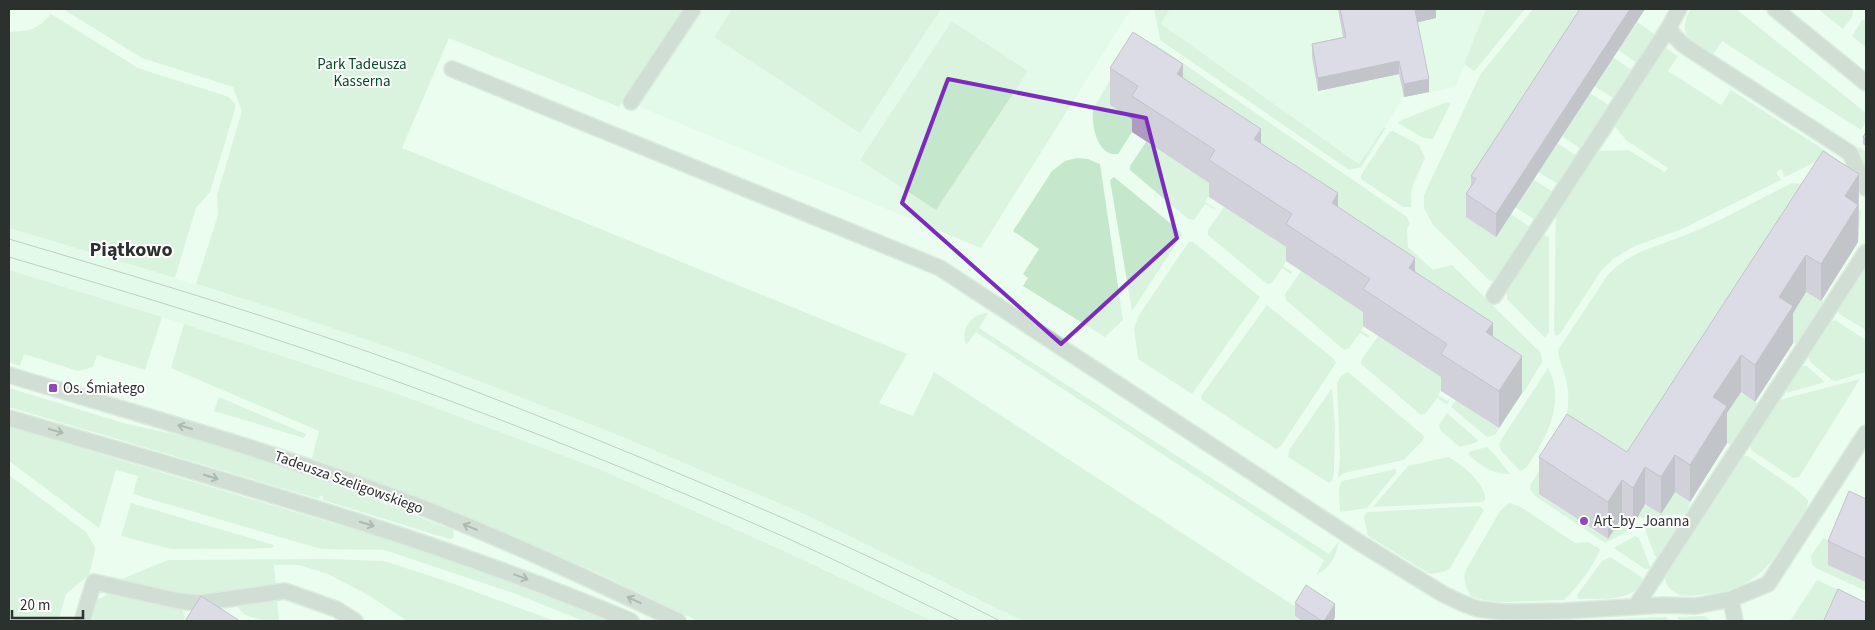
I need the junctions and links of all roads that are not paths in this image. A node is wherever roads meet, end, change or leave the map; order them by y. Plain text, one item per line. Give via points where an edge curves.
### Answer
1 (693, 9) edge
2 (1679, 9) edge
3 (1775, 9) edge
4 (1668, 29) junction
5 (452, 69) dead end
6 (1866, 83) edge
7 (631, 102) dead end
8 (1866, 188) edge
9 (1866, 252) edge
10 (1494, 296) dead end
11 (9, 375) edge
12 (9, 418) edge
13 (1866, 434) edge
14 (1731, 599) junction
15 (1636, 606) junction
16 (1537, 616) edge
17 (82, 621) edge
18 (355, 621) edge
19 (631, 621) edge
20 (678, 621) edge
21 (1735, 621) edge

1 - 7 street
2 - 4 street
3 - 6 street
4 - 8 street via 1682,44 1850,153
4 - 10 street
5 - 16 street via 940,268 1443,594 1478,609
9 - 15 street
20 -> 11 street, Tadeusza Szeligowskiego via 548,560 394,497 244,445
12 -> 19 street via 390,532 520,577
13 - 14 street via 1768,584
14 - 15 street via 1696,606
14 - 21 street
15 - 16 street
17 - 18 street via 94,582 199,603 285,591 336,609

